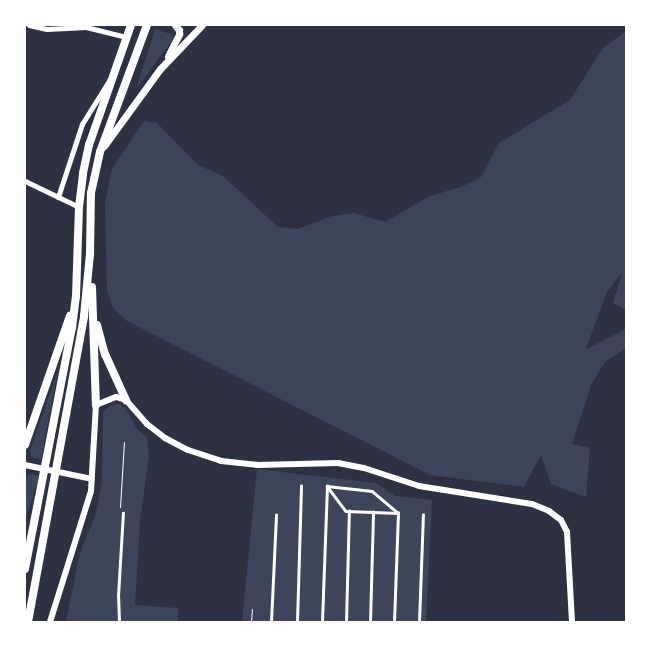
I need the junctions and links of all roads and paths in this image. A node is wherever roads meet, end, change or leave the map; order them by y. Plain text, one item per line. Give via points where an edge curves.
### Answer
1 (29, 25) edge
2 (130, 25) edge
3 (146, 25) edge
4 (176, 25) edge
5 (202, 25) edge
6 (126, 37) junction
7 (160, 69) junction
8 (113, 75) junction
9 (100, 152) junction
10 (25, 181) edge
11 (58, 197) junction
12 (79, 207) junction
13 (90, 254) junction
14 (76, 297) junction
15 (93, 312) junction
16 (126, 400) junction
17 (96, 405) junction
18 (124, 442) dead end
19 (25, 445) edge
20 (27, 465) edge
21 (92, 479) junction
22 (301, 486) dead end
23 (327, 486) junction
24 (349, 511) junction
25 (123, 512) joint
26 (373, 512) junction
27 (398, 514) junction
28 (276, 515) dead end
29 (422, 515) dead end
30 (25, 569) edge
31 (252, 609) dead end
32 (28, 622) edge
33 (50, 622) edge
34 (119, 622) edge
35 (251, 622) edge
36 (271, 622) edge
37 (297, 622) edge
38 (322, 622) edge
39 (346, 622) edge
40 (370, 622) edge
41 (394, 622) edge
42 (419, 622) edge
43 (572, 622) edge

1 - 6 street via 86,27
2 - 6 main road
3 - 9 main road
4 - 7 main road via 179,30 177,39
5 - 7 main road
6 - 8 main road
7 - 9 main road
8 - 11 street via 82,124
8 - 12 main road via 84,164
9 - 13 main road via 90,202
10 - 11 street
11 - 12 street
12 - 14 main road
13 - 15 main road
13 - 32 main road via 84,316
14 - 19 main road
14 - 30 main road
15 - 16 main road via 105,354
15 - 17 main road
16 - 17 street via 116,397
16 - 43 street via 159,434 188,450 221,460 257,464 338,463 419,486 532,504 550,511 561,520 567,532
17 - 21 street
18 - 25 path via 120,512
20 - 21 street
21 - 33 street
22 - 37 lane
23 - 24 lane
23 - 27 lane via 372,490
23 - 38 lane
24 - 26 lane
24 - 39 lane
25 - 34 lane
26 - 27 lane
26 - 40 lane
27 - 41 lane
28 - 36 lane
29 - 42 lane
31 - 35 path

